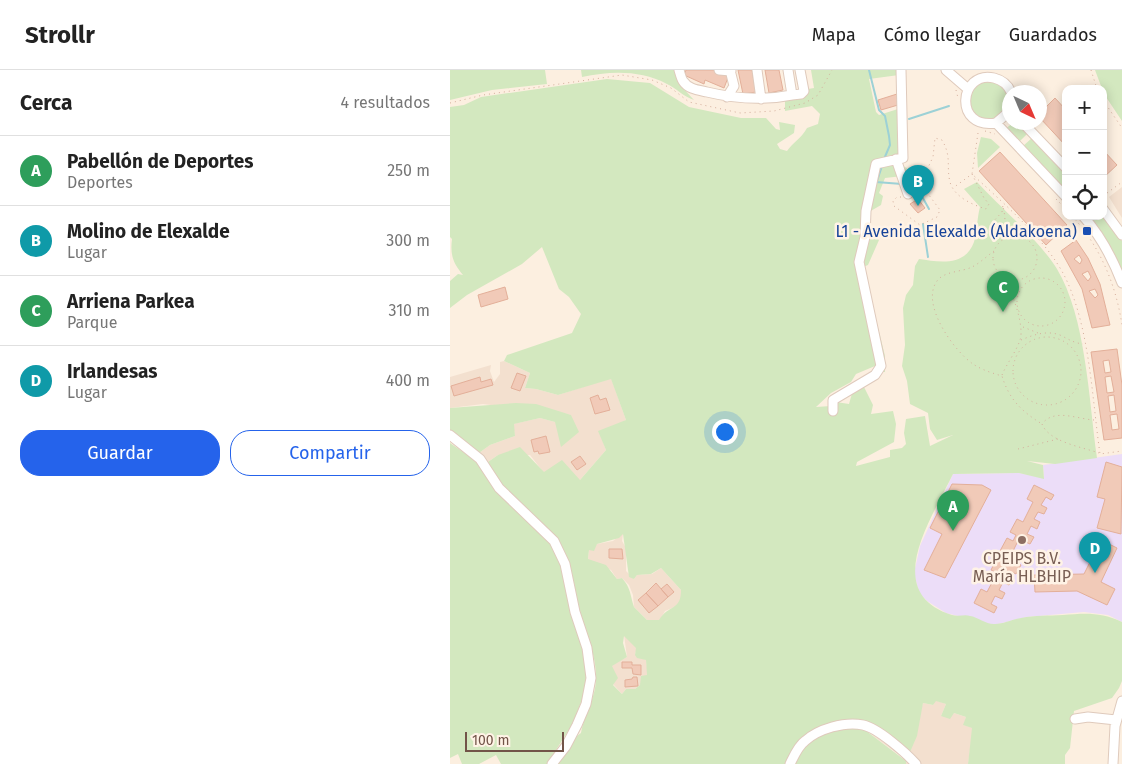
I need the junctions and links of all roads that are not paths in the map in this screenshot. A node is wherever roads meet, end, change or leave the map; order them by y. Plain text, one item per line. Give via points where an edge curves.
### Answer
1 (679, 70) edge
2 (719, 70) edge
3 (757, 70) edge
4 (788, 70) edge
5 (800, 70) edge
6 (901, 70) edge
7 (946, 70) edge
8 (730, 71) edge
9 (981, 74) edge
10 (999, 74) edge
11 (1006, 85) edge
12 (968, 89) junction
13 (792, 95) junction
14 (727, 97) junction
15 (761, 100) junction
16 (1002, 118) edge
17 (996, 123) junction
18 (1030, 130) edge
19 (896, 160) junction
20 (1062, 164) edge
21 (1062, 193) edge
22 (908, 194) road end
23 (1107, 214) edge
24 (1086, 220) edge
25 (1122, 235) edge
26 (1122, 282) edge
27 (832, 411) dead end
28 (450, 435) edge
29 (1122, 701) edge
30 (1075, 719) dead end
31 (1116, 720) junction
32 (552, 764) edge
33 (790, 764) edge
34 (916, 764) edge
35 (1113, 764) edge

1 - 14 street via 682,81 690,88
2 - 8 street
3 - 15 street
4 - 13 street
5 - 13 street via 804,91
6 - 19 street via 903,158
7 - 12 street
8 - 14 street via 734,86
9 - 10 street
9 - 12 street
10 - 11 street
12 - 17 street via 966,105 973,118 988,124
13 - 15 street
14 - 15 street
16 - 17 street
17 - 21 street
18 - 20 street
19 - 22 street
19 - 27 street via 876,164 859,262 881,366 875,375 833,400
23 - 25 street
24 - 26 street via 1113,259
28 - 32 street via 480,459 499,488 554,541 565,564 587,648 591,678 588,697 577,725
29 - 31 street
30 - 31 street
31 - 35 street
33 - 34 street via 803,742 814,734 844,724 864,724

